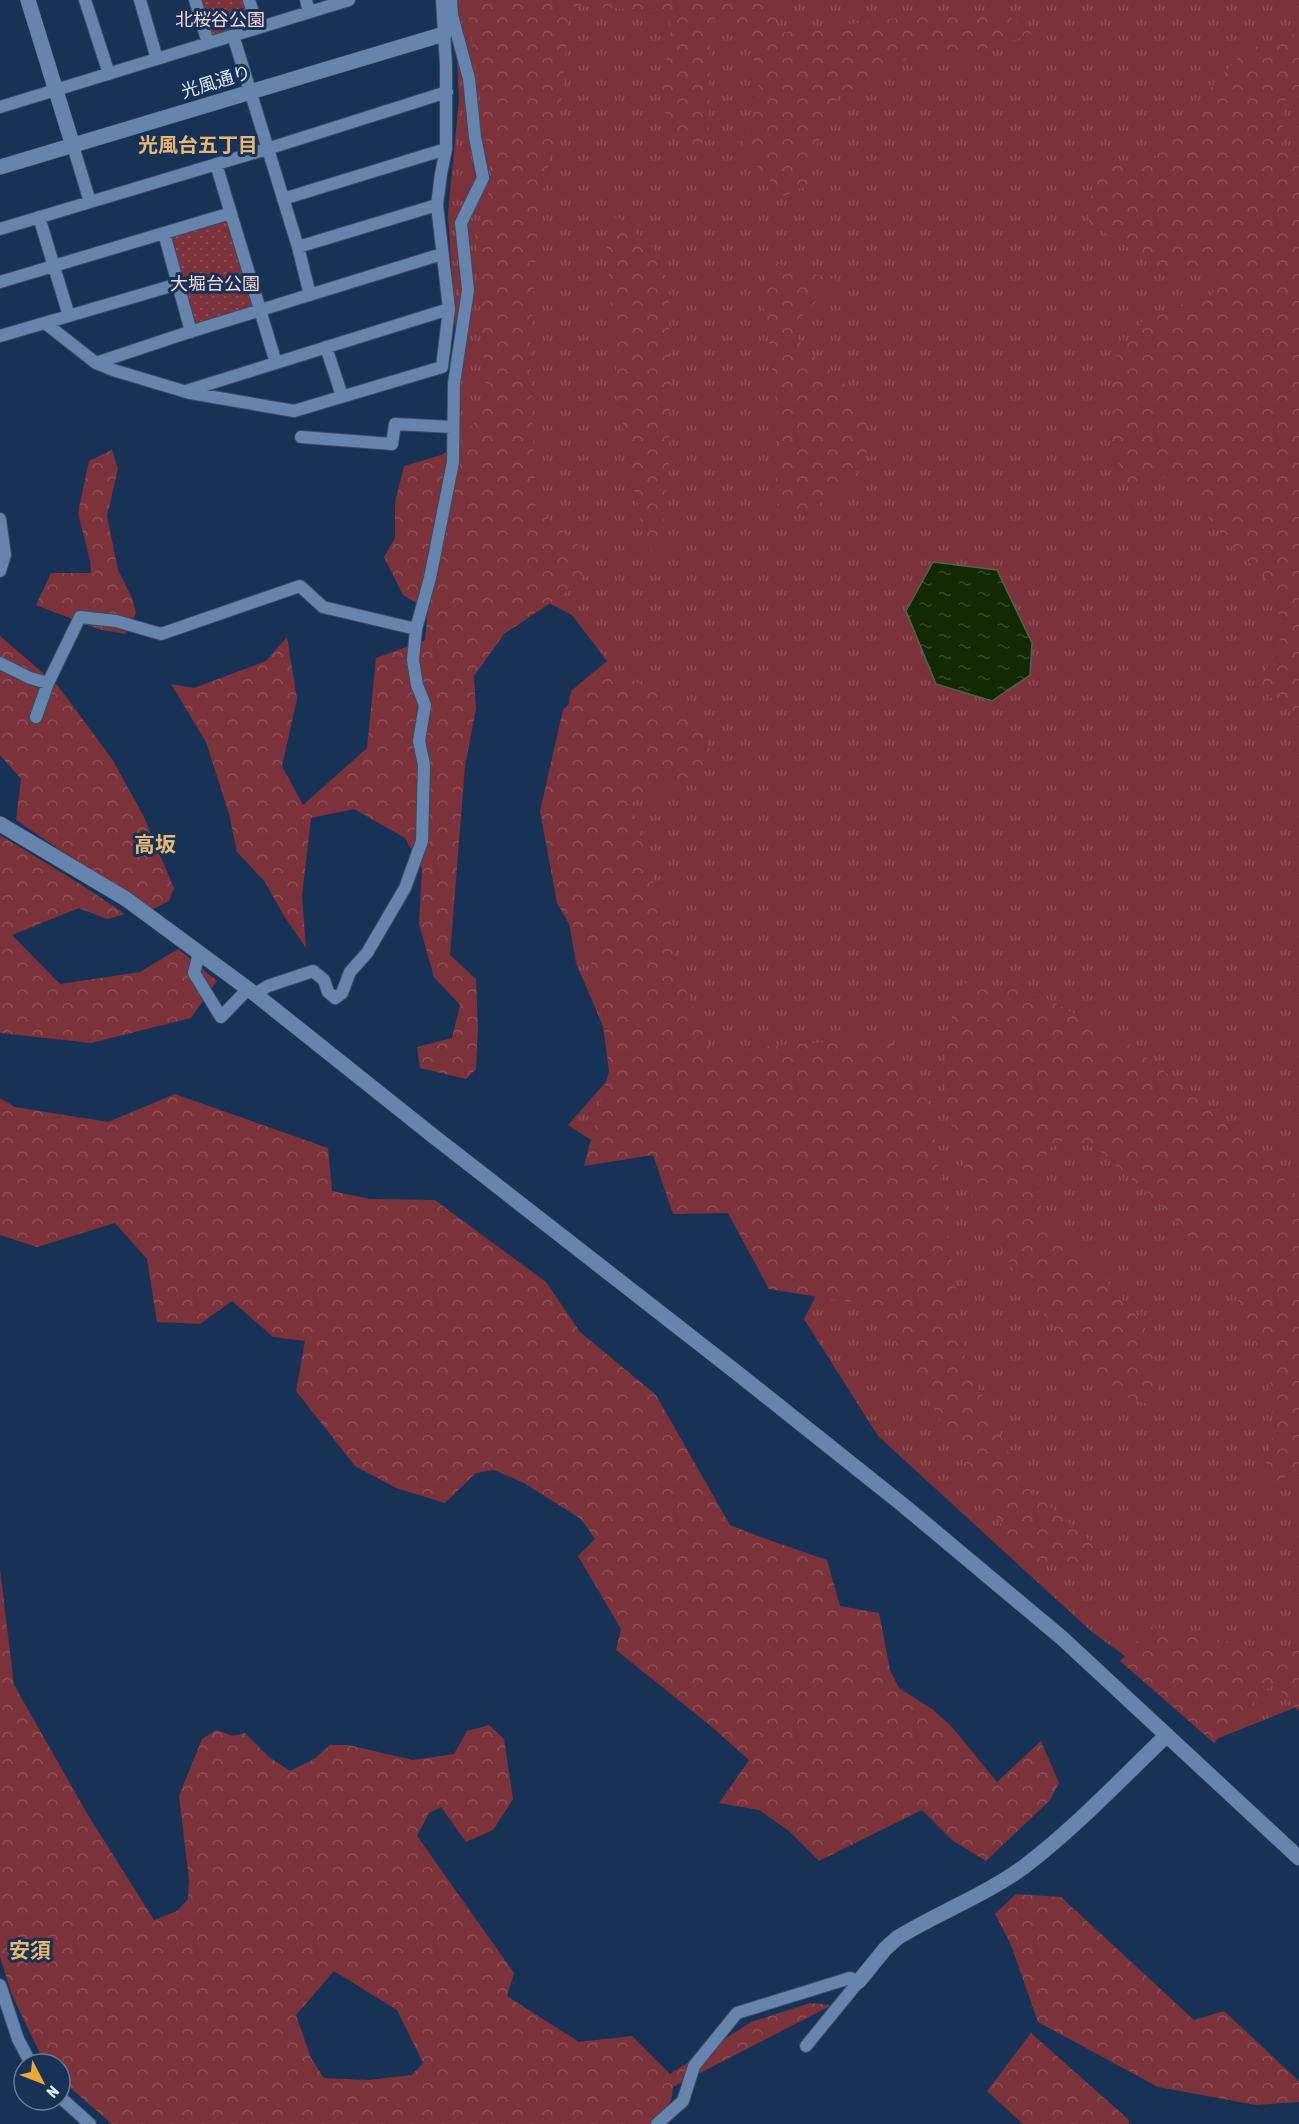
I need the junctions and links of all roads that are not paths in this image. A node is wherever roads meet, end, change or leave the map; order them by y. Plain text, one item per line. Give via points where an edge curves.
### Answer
1 (28, 0) edge
2 (86, 0) edge
3 (140, 0) edge
4 (195, 0) edge
5 (249, 0) edge
6 (349, 0) edge
7 (442, 0) edge
8 (451, 0) edge
9 (308, 6) edge
10 (258, 28) junction
11 (444, 34) junction
12 (233, 36) junction
13 (208, 43) junction
14 (157, 59) junction
15 (109, 74) junction
16 (55, 90) junction
17 (447, 92) junction
18 (249, 93) junction
19 (0, 107) edge
20 (73, 146) junction
21 (267, 149) junction
22 (446, 149) junction
23 (216, 164) junction
24 (0, 167) edge
25 (283, 199) junction
26 (90, 202) junction
27 (437, 205) junction
28 (231, 213) junction
29 (39, 217) junction
30 (0, 229) edge
31 (164, 233) junction
32 (298, 247) junction
33 (442, 254) junction
34 (54, 266) junction
35 (0, 282) edge
36 (178, 284) junction
37 (310, 295) junction
38 (448, 309) junction
39 (260, 311) junction
40 (69, 316) junction
41 (45, 323) junction
42 (191, 332) junction
43 (0, 336) edge
44 (326, 347) junction
45 (96, 363) junction
46 (276, 363) junction
47 (186, 392) junction
48 (342, 396) junction
49 (452, 427) junction
50 (301, 437) dead end
51 (0, 519) edge
52 (0, 571) edge
53 (416, 629) junction
54 (0, 663) edge
55 (48, 683) junction
56 (36, 717) dead end
57 (0, 824) edge
58 (199, 953) junction
59 (251, 991) junction
60 (1167, 1735) junction
61 (1299, 1857) edge
62 (859, 1981) junction
63 (0, 1985) edge
64 (806, 2046) dead end
65 (25, 2052) edge
66 (72, 2108) edge
67 (90, 2124) edge
68 (657, 2124) edge

1 - 16 street
2 - 15 street
3 - 14 street
4 - 13 street
5 - 10 street
6 - 9 street
7 - 11 street
8 - 49 street via 469,79 483,178 461,223 468,290 454,383
9 - 10 street
10 - 12 street
11 - 17 street
11 - 18 street, 光風通り
12 - 13 street
12 - 18 street
13 - 14 street
14 - 15 street
15 - 16 street
16 - 19 street
16 - 20 street
17 - 21 street
17 - 22 street
18 - 20 street, 光風通り
18 - 21 street
20 - 24 street, 光風通り
20 - 26 street
21 - 23 street
21 - 25 street
22 - 25 street
22 - 27 street
23 - 26 street
23 - 28 street
25 - 32 street
26 - 29 street
27 - 32 street
27 - 33 street
28 - 31 street
28 - 39 street
29 - 30 street
29 - 34 street
31 - 34 street
31 - 36 street
32 - 37 street
33 - 37 street
33 - 38 street
34 - 35 street
34 - 40 street
36 - 40 street
36 - 42 street
37 - 39 street
38 - 44 street
38 - 48 street via 442,367
39 - 42 street
39 - 46 street
40 - 41 street
41 - 43 street
41 - 45 street
42 - 45 street
44 - 46 street
44 - 48 street
45 - 47 street
46 - 47 street
47 - 48 street via 294,411
49 - 50 street via 395,424 392,444
49 - 53 street via 453,462
51 - 52 street via 5,555
53 - 55 street via 323,607 300,586 161,634 116,621 80,617
53 - 59 street via 413,660 425,705 418,741 424,765 422,841 405,888 367,953 350,972 342,993 335,998 313,971
54 - 55 street
55 - 56 street
57 - 58 street via 126,899
58 - 59 street
58 - 59 street via 194,973 221,1017
59 - 60 street via 903,1505 1062,1638
60 - 61 street
60 - 62 street via 1025,1866 897,1938
62 - 64 street
62 - 68 street via 850,1978 737,2013 693,2066 683,2101
63 - 65 street
66 - 67 street

